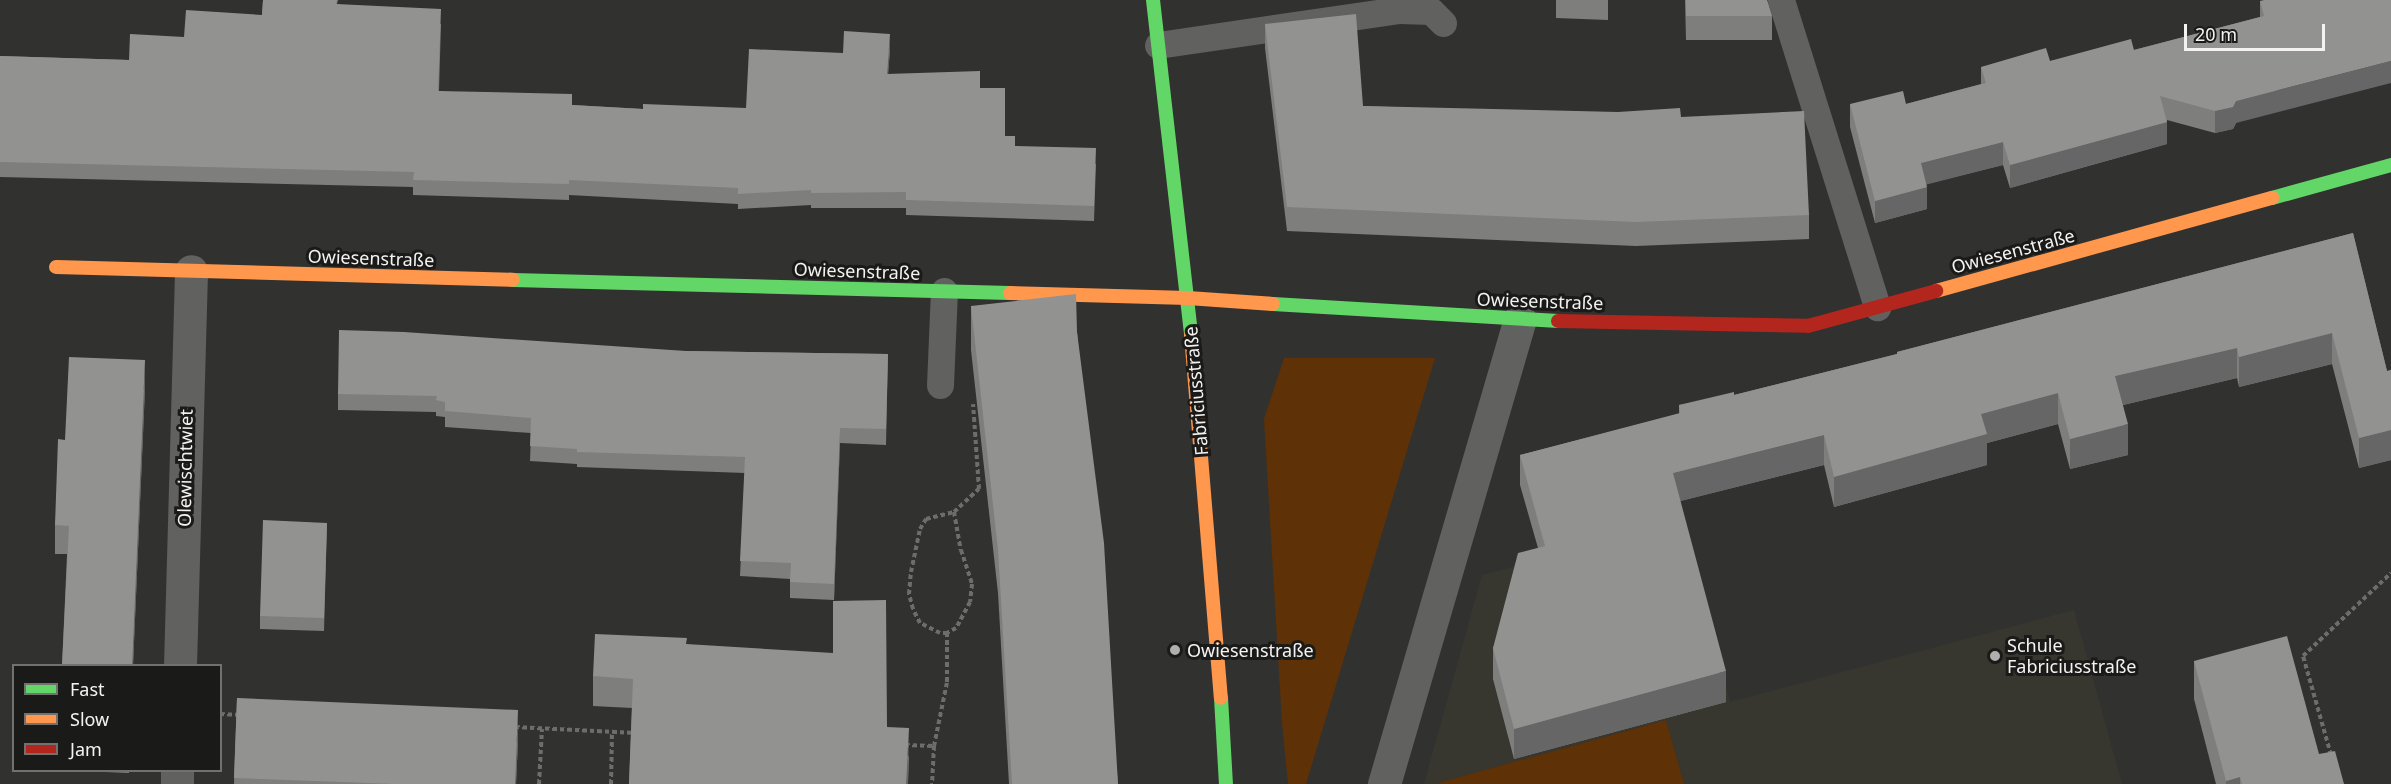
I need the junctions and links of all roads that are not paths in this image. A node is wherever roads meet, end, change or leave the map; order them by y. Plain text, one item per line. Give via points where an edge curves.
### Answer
1 (1153, 0) edge
2 (1781, 0) edge
3 (1443, 23) dead end
4 (1158, 45) junction
5 (2391, 165) edge
6 (56, 267) dead end
7 (191, 271) junction
8 (944, 291) junction
9 (1188, 297) junction
10 (1876, 307) junction
11 (1520, 320) junction
12 (940, 385) dead end
13 (180, 664) edge
14 (1226, 784) edge
15 (1384, 784) edge

1 - 4 street, Fabriciusstraße
2 - 10 lane
3 - 4 lane via 1431,11 1399,10
4 - 9 street, Fabriciusstraße
5 - 10 street, Owiesenstraße
6 - 7 street, Owiesenstraße
7 - 8 street, Owiesenstraße
7 - 13 street, Olewischtwiet
8 - 9 street, Owiesenstraße
8 - 12 lane
9 - 11 street, Owiesenstraße
9 - 14 street, Fabriciusstraße
10 - 11 street, Owiesenstraße via 1808,326
11 - 15 street

